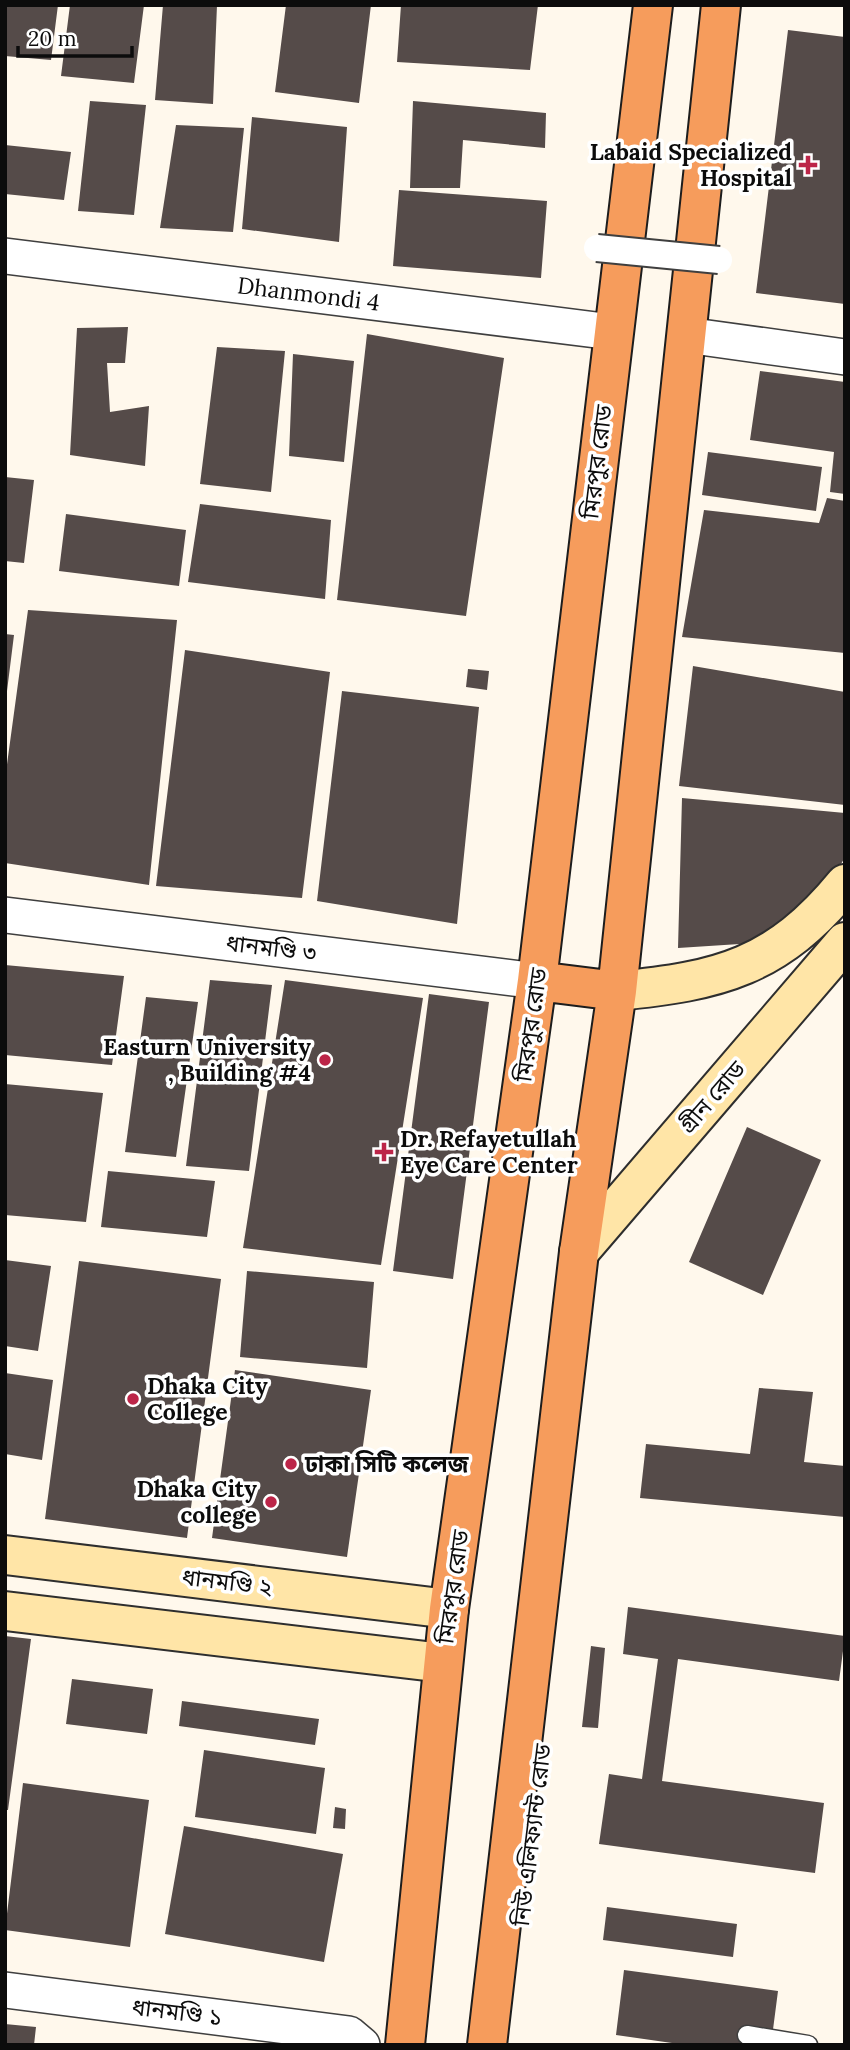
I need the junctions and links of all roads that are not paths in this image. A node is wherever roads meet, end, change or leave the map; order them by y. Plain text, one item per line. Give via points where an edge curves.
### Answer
1 (653, 5) edge
2 (720, 5) edge
3 (609, 248) junction
4 (5, 256) edge
5 (707, 259) junction
6 (612, 332) junction
7 (686, 335) junction
8 (845, 357) edge
9 (845, 884) edge
10 (5, 915) edge
11 (845, 942) edge
12 (537, 981) junction
13 (617, 991) junction
14 (579, 1252) junction
15 (5, 1555) edge
16 (449, 1609) junction
17 (5, 1611) edge
18 (536, 1625) junction
19 (443, 1663) junction
20 (5, 1990) edge
21 (747, 2035) dead end
22 (356, 2039) edge
23 (405, 2045) edge
24 (487, 2045) edge
25 (508, 2045) edge
26 (808, 2045) edge

1 - 3 highway, মিরপুর রোড
2 - 5 highway
3 - 5 street, bridge
3 - 6 highway, মিরপুর রোড
4 - 6 street, Dhanmondi 4
5 - 7 highway
6 - 12 highway, মিরপুর রোড
7 - 8 street
7 - 13 highway
9 - 13 main road via 818,916 773,953 696,981
10 - 12 street, ধানমণ্ডি ৩
11 - 14 main road, গ্রীন রোড
12 - 13 highway
12 - 16 highway, মিরপুর রোড
13 - 14 highway
14 - 18 highway
15 - 16 main road, ধানমণ্ডি ২
16 - 19 highway, মিরপুর রোড
17 - 19 main road
18 - 24 highway
18 - 25 highway, নিউ এলিফ্যান্ট রোড via 548,1697
19 - 23 highway, মিরপুর রোড
20 - 22 street, ধানমণ্ডি ১
21 - 26 lane

